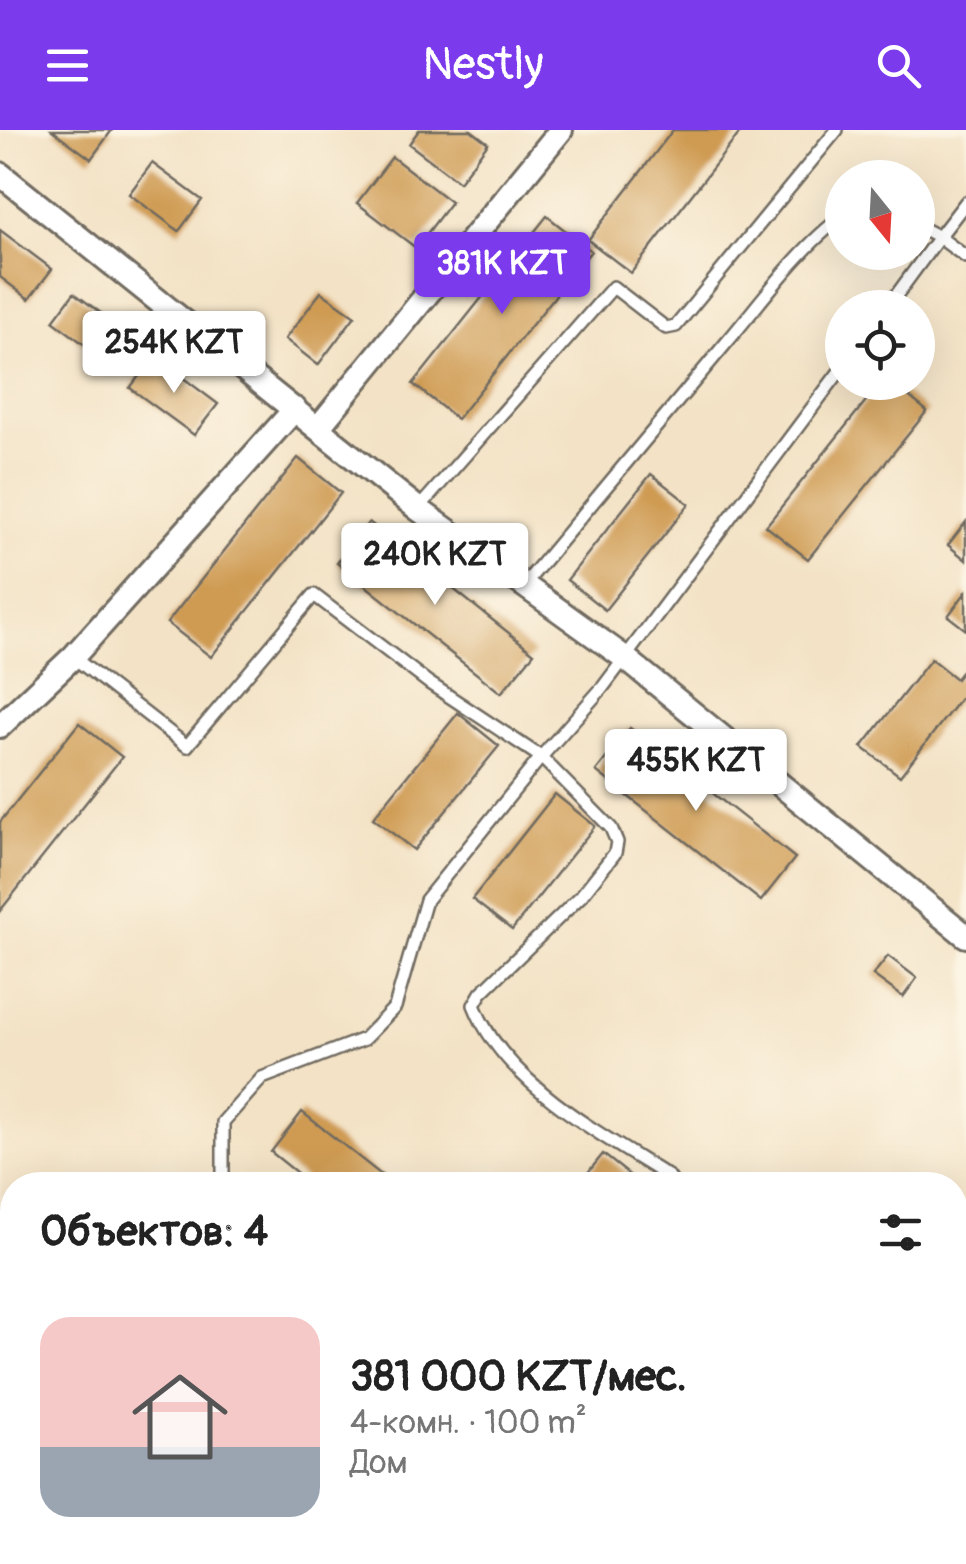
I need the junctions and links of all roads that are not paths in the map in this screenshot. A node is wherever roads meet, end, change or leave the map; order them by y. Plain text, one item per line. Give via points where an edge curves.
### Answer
1 (561, 130) edge
2 (837, 130) edge
3 (0, 174) edge
4 (966, 202) edge
5 (825, 230) edge
6 (935, 234) edge
7 (940, 237) junction
8 (966, 257) edge
9 (900, 290) edge
10 (825, 391) edge
11 (296, 409) junction
12 (318, 428) junction
13 (418, 509) junction
14 (524, 585) junction
15 (73, 657) junction
16 (625, 658) junction
17 (0, 726) edge
18 (541, 757) junction
19 (966, 936) edge
20 (223, 1172) edge
21 (660, 1172) edge

1 - 12 street
2 - 13 lane via 676,326 666,328 614,287
3 - 11 street
4 - 7 lane
5 - 14 lane
6 - 7 lane
7 - 8 lane
7 - 9 lane
10 - 16 lane
11 - 12 street
11 - 15 street
12 - 13 street
13 - 14 street
14 - 16 street
15 - 17 street
15 - 18 lane via 187,746 314,595
16 - 18 lane
16 - 19 street
18 - 20 lane via 426,900 394,1007 364,1039 262,1078 223,1122
18 - 21 lane via 611,828 616,853 474,1005 509,1060 557,1105

